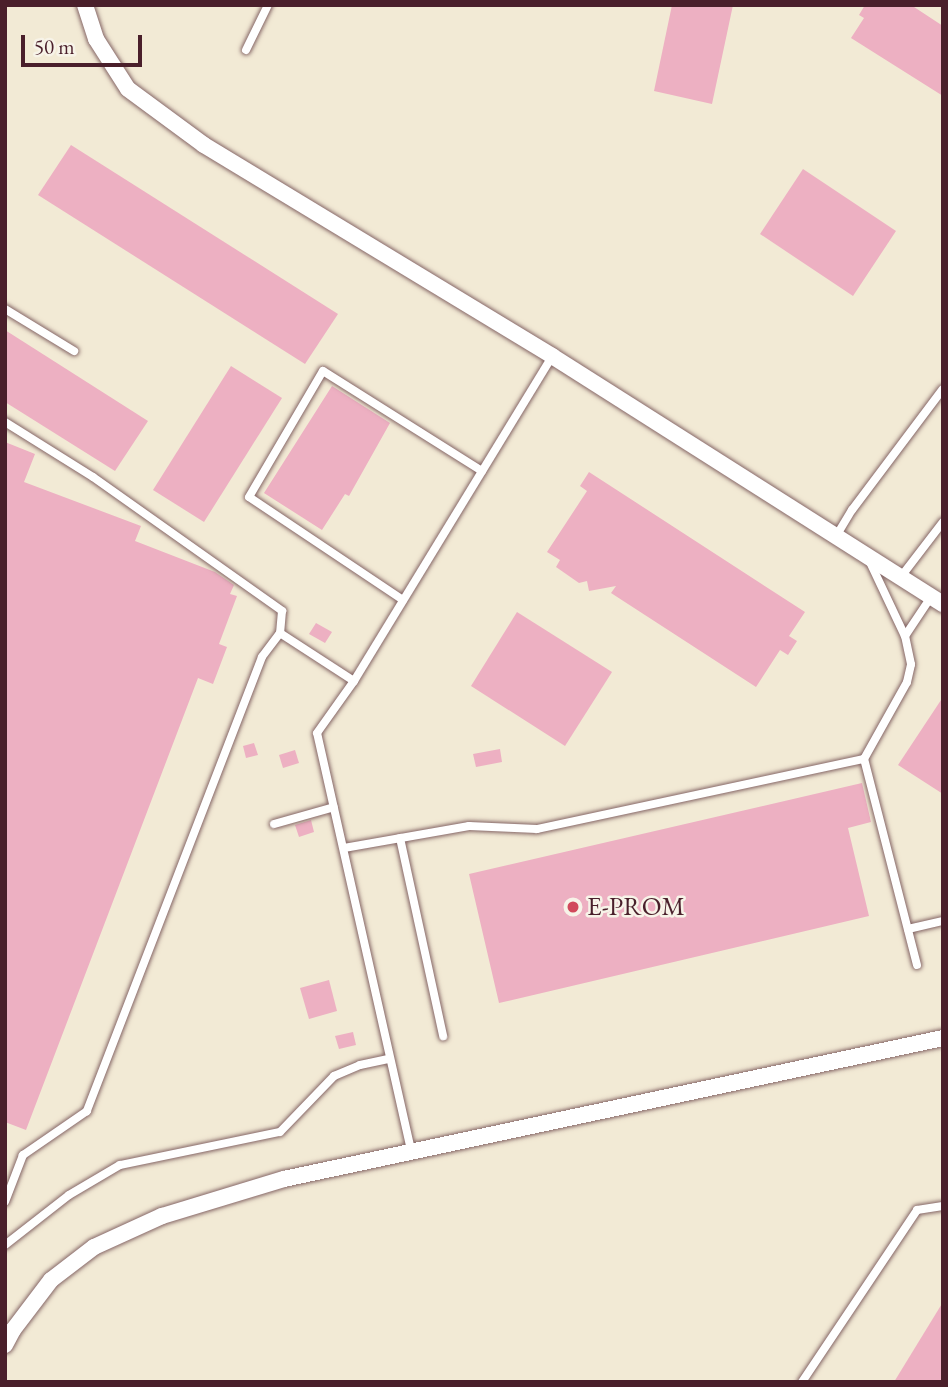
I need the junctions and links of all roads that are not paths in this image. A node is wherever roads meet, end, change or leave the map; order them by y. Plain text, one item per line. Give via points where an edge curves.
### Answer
1 (85, 5) edge
2 (268, 5) edge
3 (246, 50) dead end
4 (5, 309) edge
5 (75, 351) dead end
6 (552, 356) junction
7 (943, 390) edge
8 (5, 422) edge
9 (482, 471) junction
10 (943, 522) edge
11 (835, 538) junction
12 (869, 560) junction
13 (899, 579) junction
14 (403, 600) junction
15 (937, 601) edge
16 (280, 634) junction
17 (905, 636) junction
18 (354, 681) junction
19 (864, 759) junction
20 (334, 807) junction
21 (274, 824) dead end
22 (400, 838) junction
23 (344, 848) junction
24 (943, 921) edge
25 (908, 929) junction
26 (917, 965) dead end
27 (443, 1036) dead end
28 (943, 1038) edge
29 (389, 1059) junction
30 (411, 1150) junction
31 (5, 1202) edge
32 (943, 1206) edge
33 (5, 1245) edge
34 (5, 1345) edge
35 (802, 1382) edge

1 - 6 street via 96,39 128,89 204,145
2 - 3 lane
4 - 5 lane
6 - 9 lane
6 - 11 street
7 - 11 lane
8 - 16 lane via 93,477 282,611
9 - 14 lane
9 - 14 lane via 323,370 249,497
10 - 13 lane
11 - 12 street
12 - 13 street
12 - 17 lane
13 - 15 street
14 - 18 lane
15 - 17 lane
16 - 18 lane
16 - 31 lane via 262,657 87,1111 23,1155
17 - 19 lane via 911,664 907,682
18 - 20 lane via 317,733
19 - 22 lane via 537,829 469,826
19 - 25 lane
20 - 21 lane
20 - 23 lane
22 - 23 lane
22 - 27 lane
23 - 29 lane
24 - 25 lane
25 - 26 lane
28 - 30 street
29 - 30 lane
29 - 33 lane via 334,1076 280,1132 120,1165 69,1195
30 - 34 street via 284,1179 162,1216 94,1247 51,1280
32 - 35 lane via 917,1210

